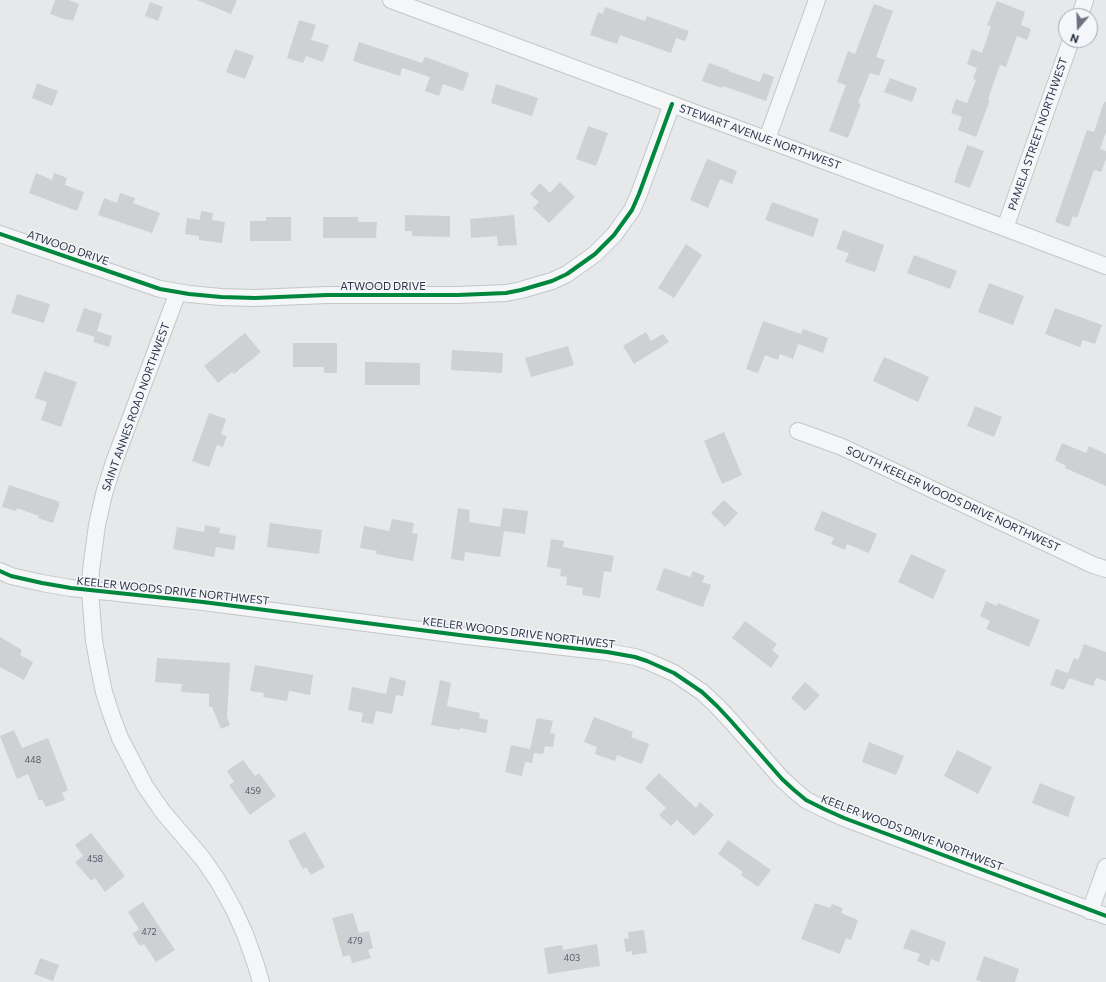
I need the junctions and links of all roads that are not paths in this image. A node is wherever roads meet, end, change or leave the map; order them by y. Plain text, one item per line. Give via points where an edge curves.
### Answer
1 (391, 0) edge
2 (817, 0) edge
3 (1068, 48) edge
4 (672, 104) junction
5 (767, 139) junction
6 (1005, 228) junction
7 (0, 234) edge
8 (1106, 266) edge
9 (178, 292) junction
10 (798, 431) dead end
11 (1106, 569) edge
12 (0, 572) edge
13 (90, 591) junction
14 (1106, 868) edge
15 (1090, 910) junction
16 (1106, 916) edge
17 (261, 982) edge

1 - 4 street, STEWART AVENUE NORTHWEST
2 - 5 street
3 - 6 street, PAMELA STREET NORTHWEST
4 - 5 street, STEWART AVENUE NORTHWEST
4 - 9 street, ATWOOD DRIVE via 632,210 596,254 552,281 506,293 488,294 255,298
5 - 6 street, STEWART AVENUE NORTHWEST
6 - 8 street, STEWART AVENUE NORTHWEST
7 - 9 street, ATWOOD DRIVE via 160,289
9 - 13 street, SAINT ANNES ROAD NORTHWEST via 104,494 93,548
10 - 11 street, SOUTH KEELER WOODS DRIVE NORTHWEST via 842,447
12 - 13 street, KEELER WOODS DRIVE NORTHWEST via 42,583
13 - 15 street, KEELER WOODS DRIVE NORTHWEST via 203,602 635,657 674,673 702,692 782,780 806,800 844,818
13 - 17 street, SAINT ANNES ROAD NORTHWEST via 99,668 120,738 145,786 218,881 234,910
14 - 15 street
15 - 16 street, KEELER WOODS DRIVE NORTHWEST

